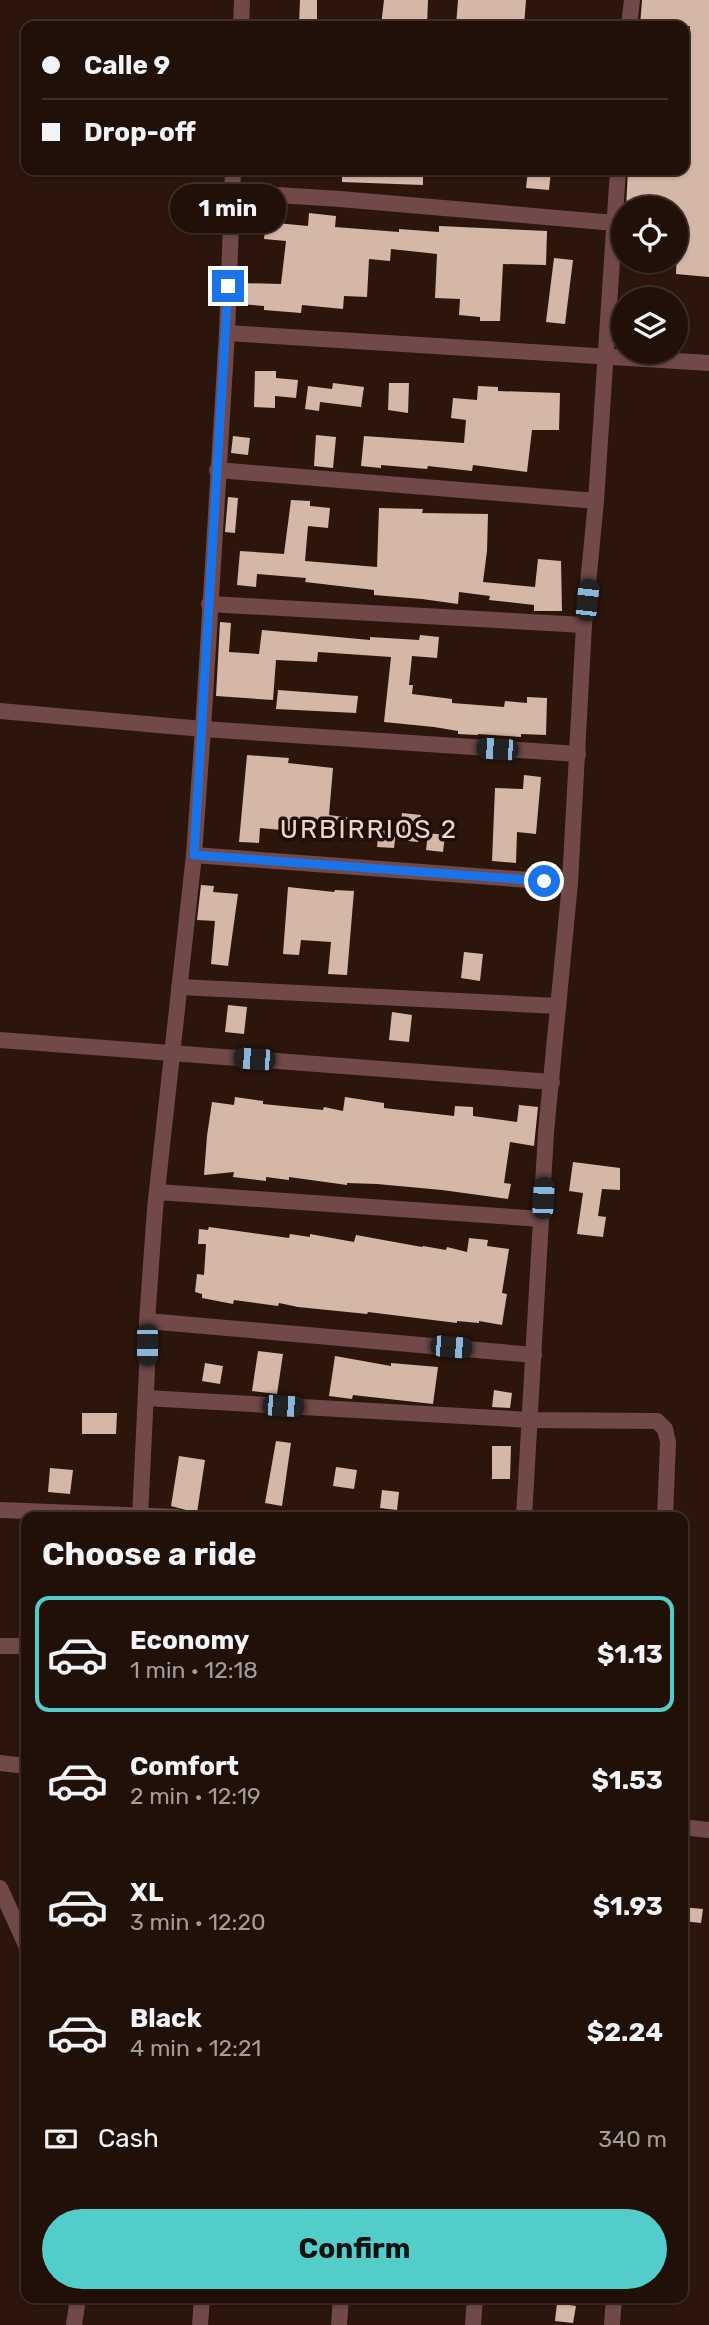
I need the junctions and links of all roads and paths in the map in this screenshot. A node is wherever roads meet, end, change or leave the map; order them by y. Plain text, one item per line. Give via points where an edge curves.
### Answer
1 (242, 0) edge
2 (632, 0) edge
3 (241, 21) edge
4 (630, 21) edge
5 (233, 175) edge
6 (618, 175) edge
7 (231, 192) junction
8 (617, 196) edge
9 (611, 223) edge
10 (612, 273) edge
11 (227, 333) junction
12 (606, 357) junction
13 (709, 363) edge
14 (218, 470) junction
15 (596, 501) junction
16 (209, 604) junction
17 (584, 625) junction
18 (0, 711) edge
19 (202, 729) junction
20 (578, 754) junction
21 (194, 855) junction
22 (570, 883) junction
23 (179, 987) junction
24 (558, 1006) junction
25 (0, 1040) edge
26 (173, 1053) junction
27 (552, 1082) junction
28 (158, 1192) junction
29 (541, 1219) junction
30 (147, 1321) junction
31 (534, 1355) junction
32 (146, 1398) junction
33 (530, 1420) junction
34 (0, 1510) edge
35 (47, 1512) edge
36 (140, 1512) edge
37 (524, 1512) edge
38 (665, 1512) edge
39 (0, 1646) edge
40 (21, 1646) edge
41 (0, 1763) edge
42 (21, 1765) edge
43 (688, 1828) edge
44 (709, 1830) edge
45 (0, 1888) edge
46 (21, 1934) edge
47 (77, 2303) edge
48 (202, 2303) edge
49 (341, 2303) edge
50 (475, 2303) edge
51 (614, 2303) edge
52 (74, 2325) edge
53 (200, 2325) edge
54 (339, 2325) edge
55 (473, 2325) edge
56 (612, 2325) edge

1 - 3 street
2 - 4 street
5 - 7 street
6 - 8 street
7 - 9 street
7 - 11 street
10 - 12 street
11 - 12 street
11 - 14 street
12 - 13 street
12 - 15 street
14 - 15 street
14 - 16 street
15 - 17 street
16 - 17 street
16 - 19 street
17 - 20 street
18 - 19 street
19 - 20 street
19 - 21 street
20 - 22 street
21 - 22 street
21 - 23 street
22 - 24 street
23 - 24 street
23 - 26 street
24 - 27 street
25 - 26 street
26 - 27 street
26 - 28 street
27 - 29 street
28 - 29 street
28 - 30 street
29 - 31 street
30 - 31 street
30 - 32 street
31 - 33 street
32 - 33 street
32 - 36 street
33 - 37 street
33 - 38 street via 657,1421 668,1442
34 - 35 street
39 - 40 street
41 - 42 street
43 - 44 street
45 - 46 street
47 - 52 street
48 - 53 street
49 - 54 street
50 - 55 street
51 - 56 street

